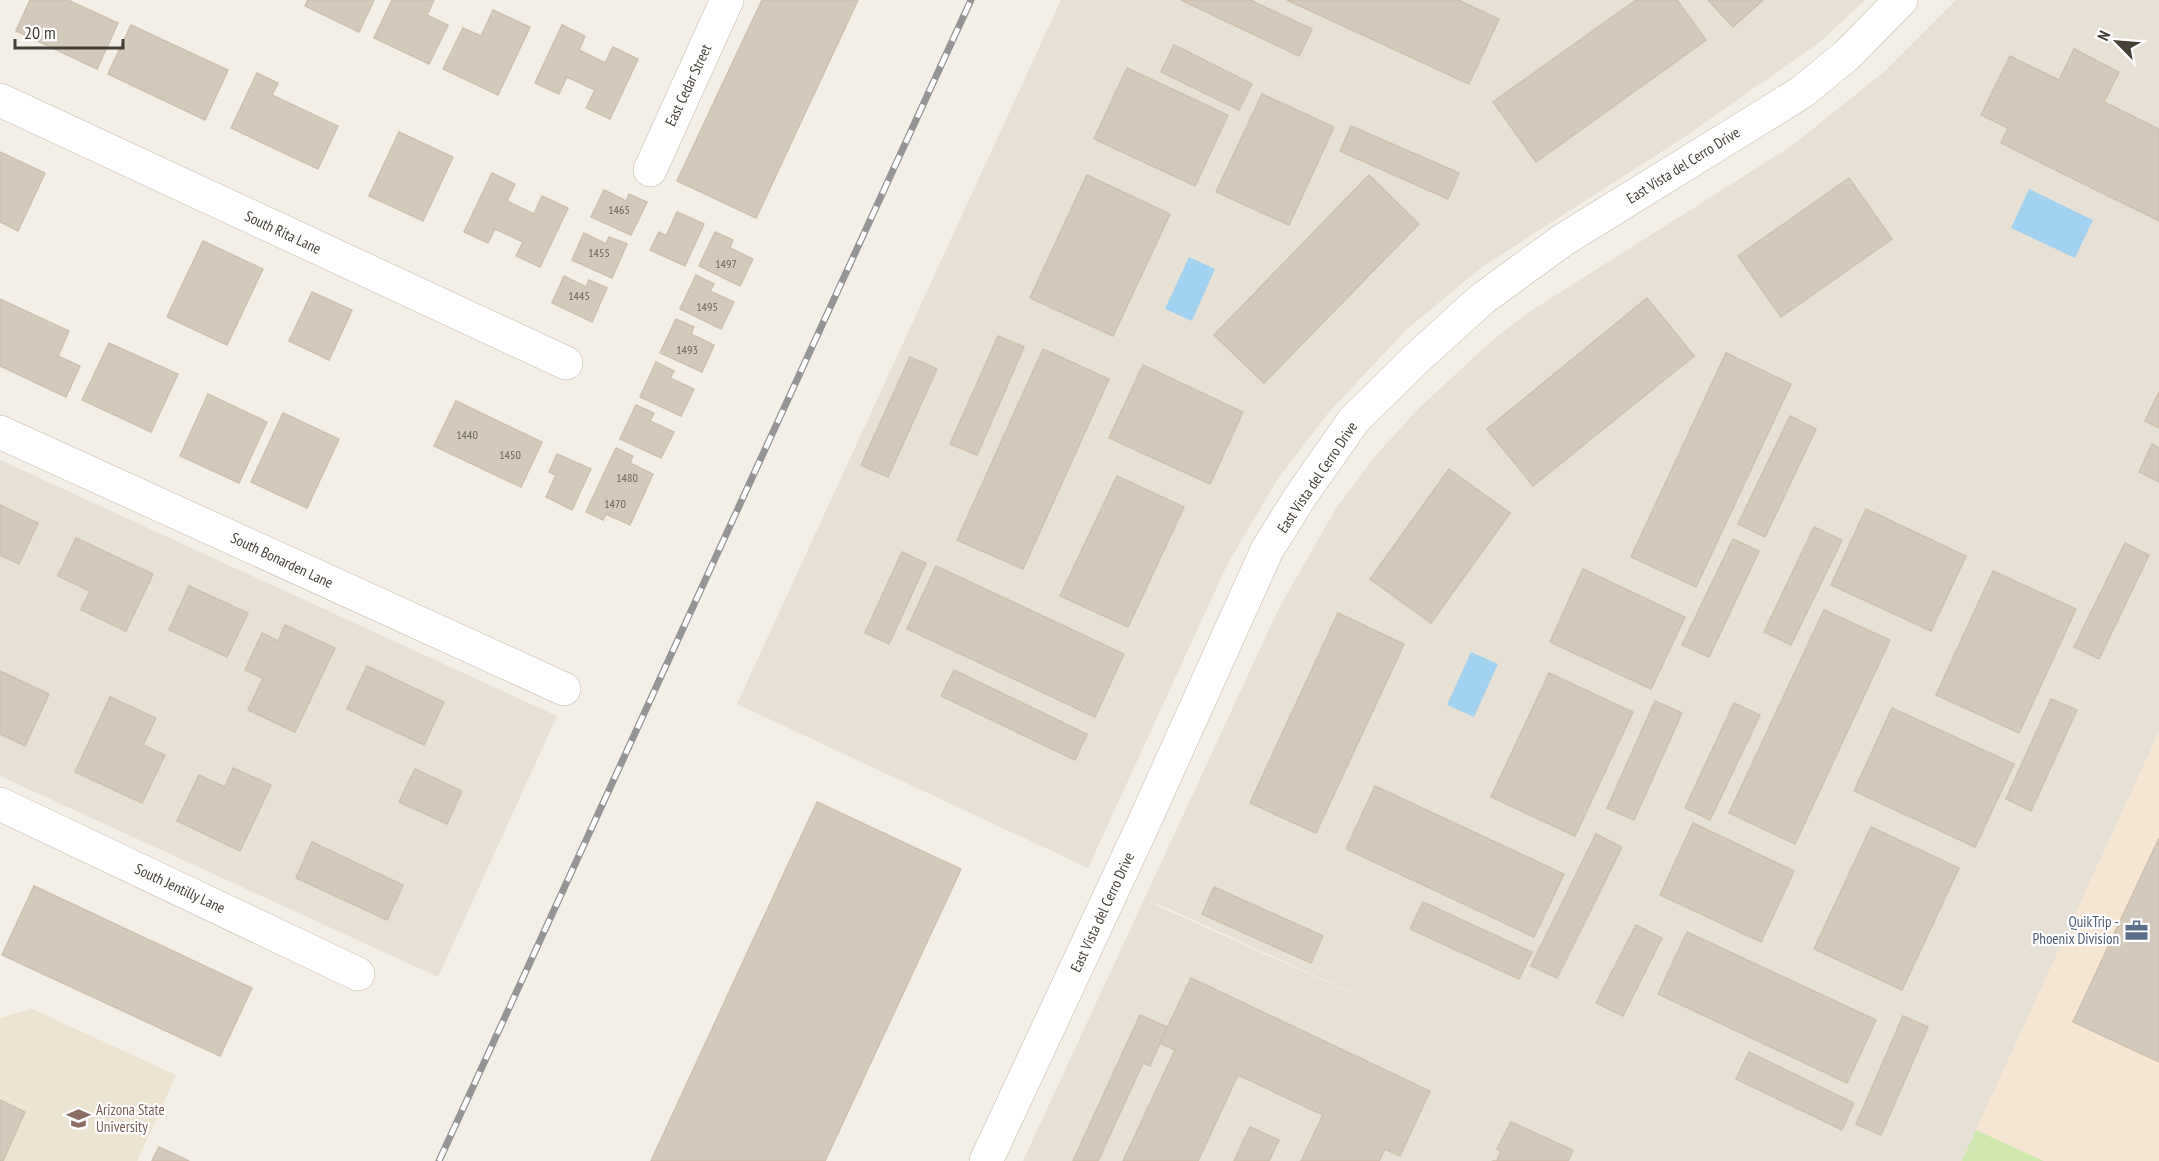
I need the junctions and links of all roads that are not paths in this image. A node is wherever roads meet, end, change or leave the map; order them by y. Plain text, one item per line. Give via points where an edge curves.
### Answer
1 (727, 0) edge
2 (1901, 0) edge
3 (0, 100) edge
4 (650, 170) dead end
5 (566, 363) dead end
6 (0, 432) edge
7 (564, 689) dead end
8 (0, 804) edge
9 (358, 974) dead end
10 (986, 1161) edge

1 - 4 street, East Cedar Street
2 - 10 street, East Vista del Cerro Drive via 1848,54 1802,92 1563,240 1482,299 1354,420 1268,550
3 - 5 street, South Rita Lane
6 - 7 street, South Bonarden Lane
8 - 9 street, South Jentilly Lane

